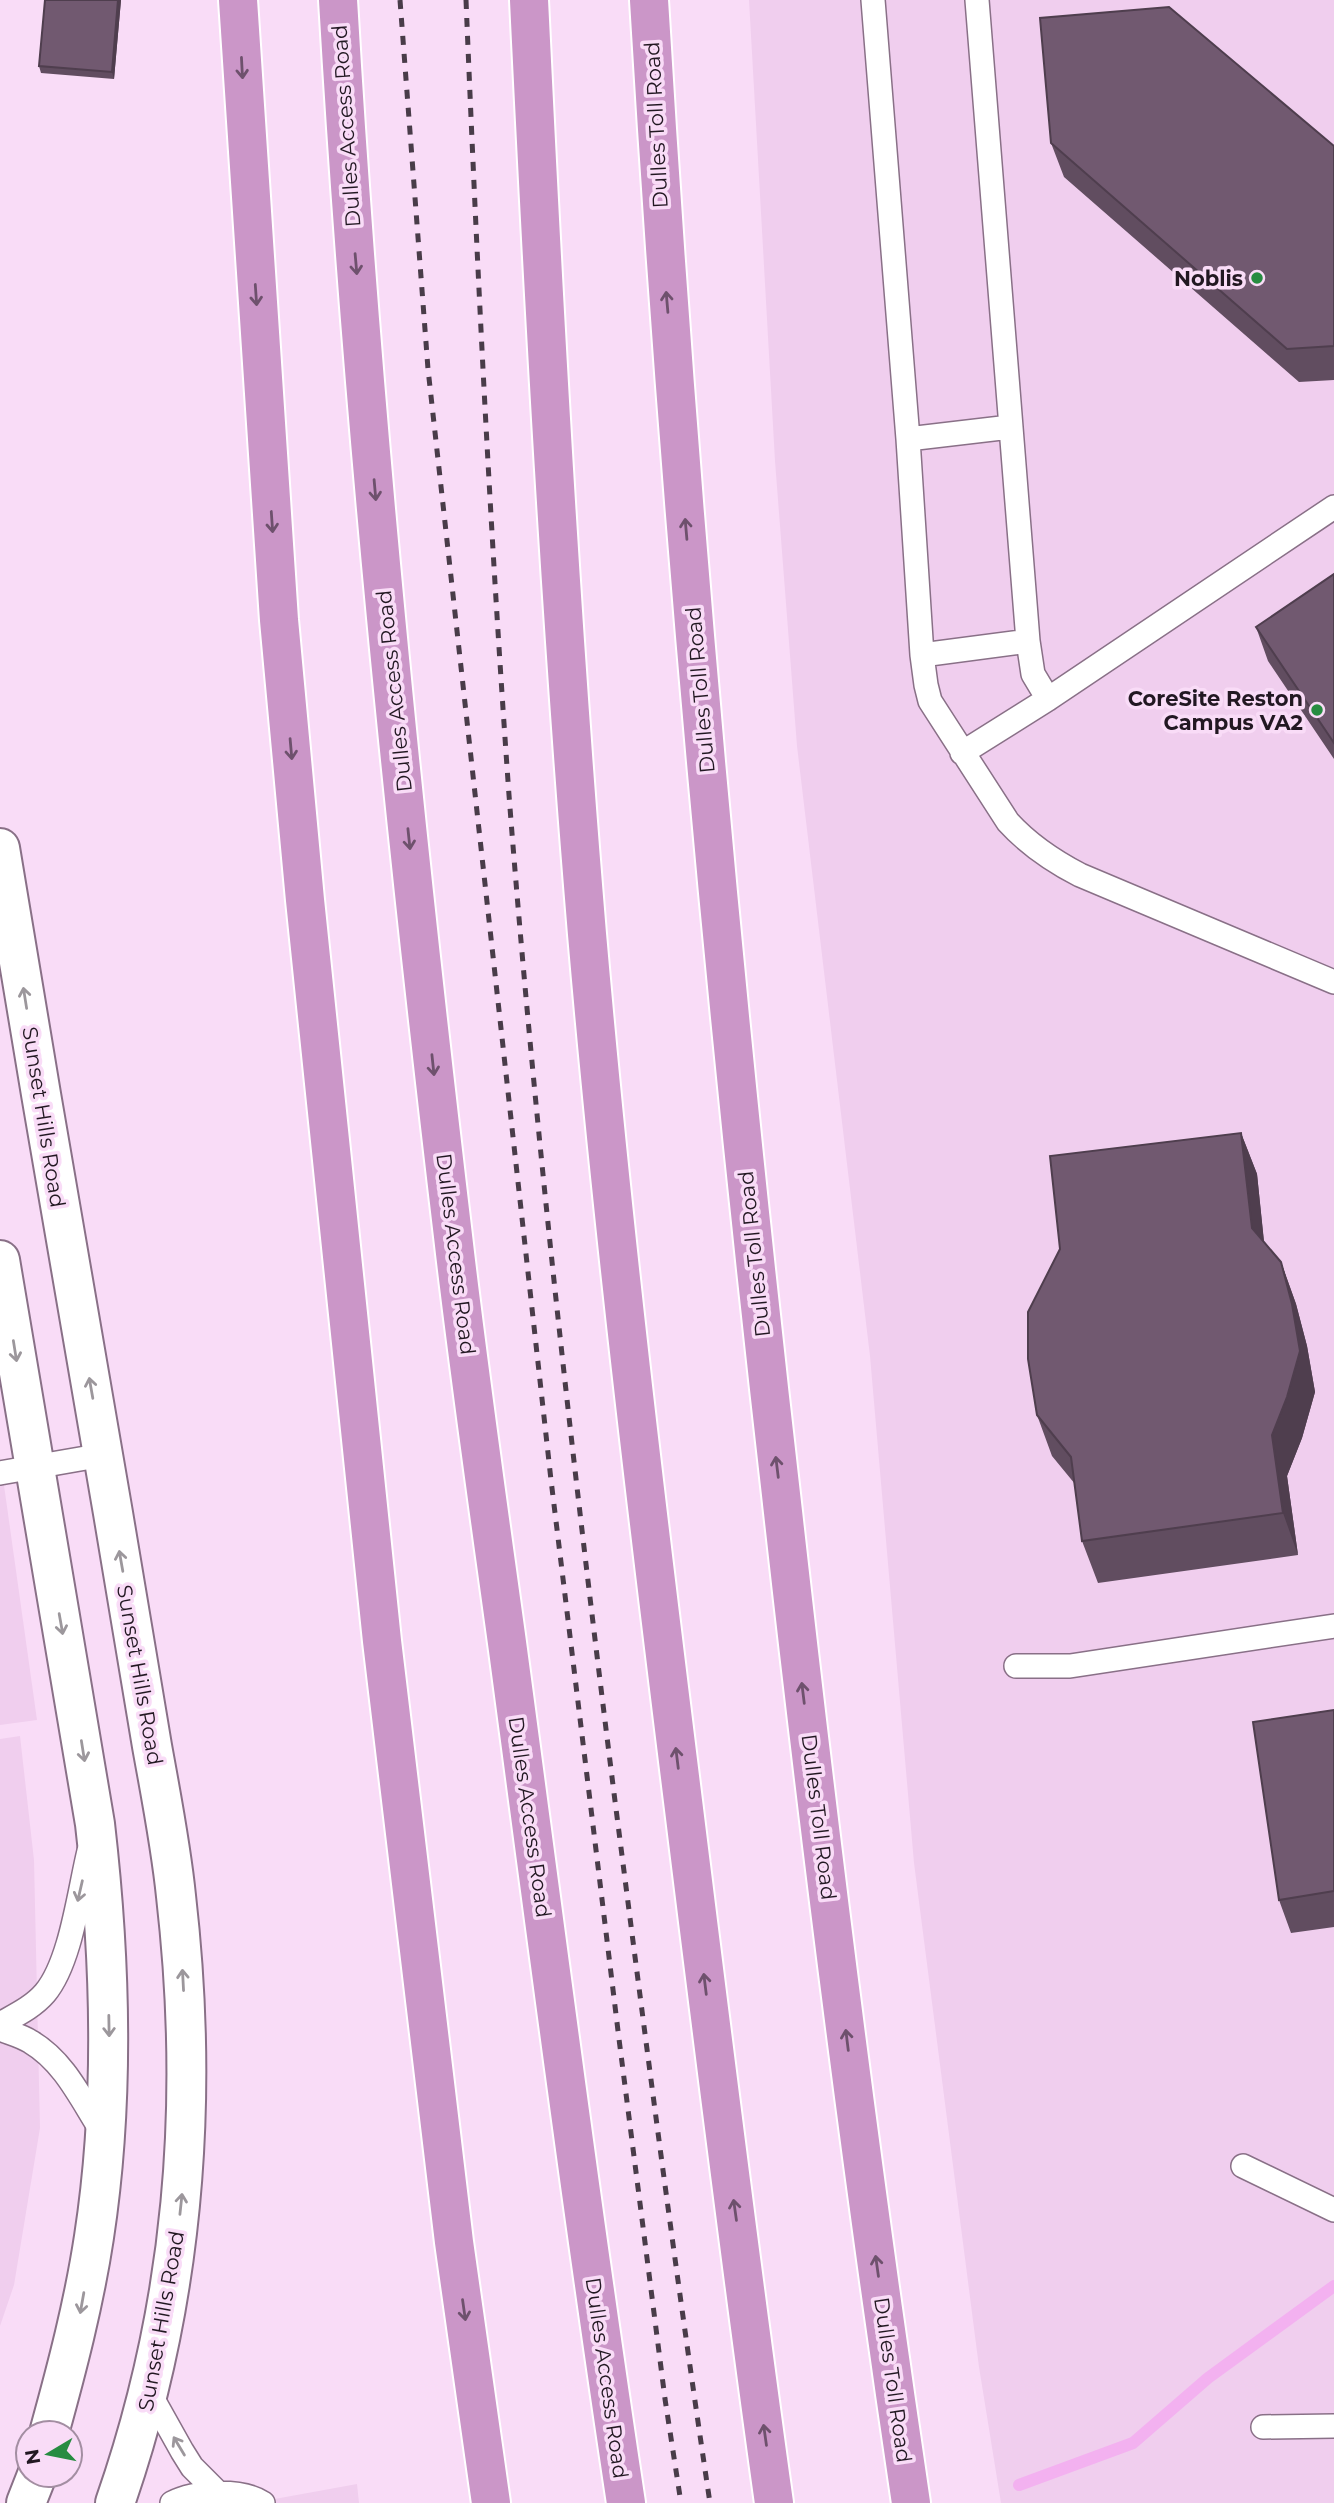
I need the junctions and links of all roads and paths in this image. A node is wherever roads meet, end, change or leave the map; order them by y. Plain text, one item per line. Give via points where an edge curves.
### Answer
1 (238, 0) edge
2 (338, 0) edge
3 (529, 0) edge
4 (649, 0) edge
5 (873, 0) edge
6 (976, 0) edge
7 (1010, 427) junction
8 (908, 439) junction
9 (1334, 507) edge
10 (1028, 641) junction
11 (922, 655) junction
12 (1048, 699) junction
13 (962, 753) junction
14 (0, 848) edge
15 (1334, 982) edge
16 (0, 1260) edge
17 (103, 1455) junction
18 (17, 1471) edge
19 (1334, 1626) edge
20 (1016, 1666) dead end
21 (95, 1825) junction
22 (0, 2026) edge
23 (106, 2136) junction
24 (1243, 2166) dead end
25 (1334, 2210) edge
26 (475, 2388) junction
27 (149, 2392) junction
28 (53, 2419) edge
29 (1334, 2426) edge
30 (1263, 2427) dead end
31 (219, 2494) junction
32 (115, 2503) edge
33 (172, 2503) edge
34 (263, 2503) edge
35 (473, 2503) edge
36 (491, 2503) edge
37 (626, 2503) edge
38 (774, 2503) edge
39 (911, 2503) edge

1 -> 26 highway via 278,606 304,901 382,1641
2 -> 37 highway, Dulles Access Road via 386,606 453,1240
38 -> 3 highway via 647,1514 587,937 562,620
39 -> 4 highway, Dulles Toll Road via 848,2052 752,1244 705,757 666,281
5 - 8 lane
6 - 7 lane
7 - 8 lane
7 - 10 lane
8 - 11 lane
9 - 12 lane
10 - 11 lane
10 - 12 lane via 1033,674
11 - 13 lane via 930,701
12 - 13 lane
13 - 15 lane via 1021,837 1056,862
17 -> 14 main road, Sunset Hills Road
16 -> 18 main road
17 - 18 lane
27 -> 17 main road, Sunset Hills Road via 174,2268 185,2164 187,2048 176,1893
18 -> 21 main road
19 - 20 lane via 1070,1666
21 -> 22 lane via 59,1974 44,1994
21 -> 23 main road via 108,1974
22 - 23 lane via 51,2058
23 -> 28 main road via 79,2318
24 - 25 lane
26 - 35 highway
26 - 36 highway
31 -> 27 lane via 187,2459
27 - 32 main road, Sunset Hills Road
29 - 30 lane
31 - 33 lane via 183,2497
31 - 34 lane via 255,2497

